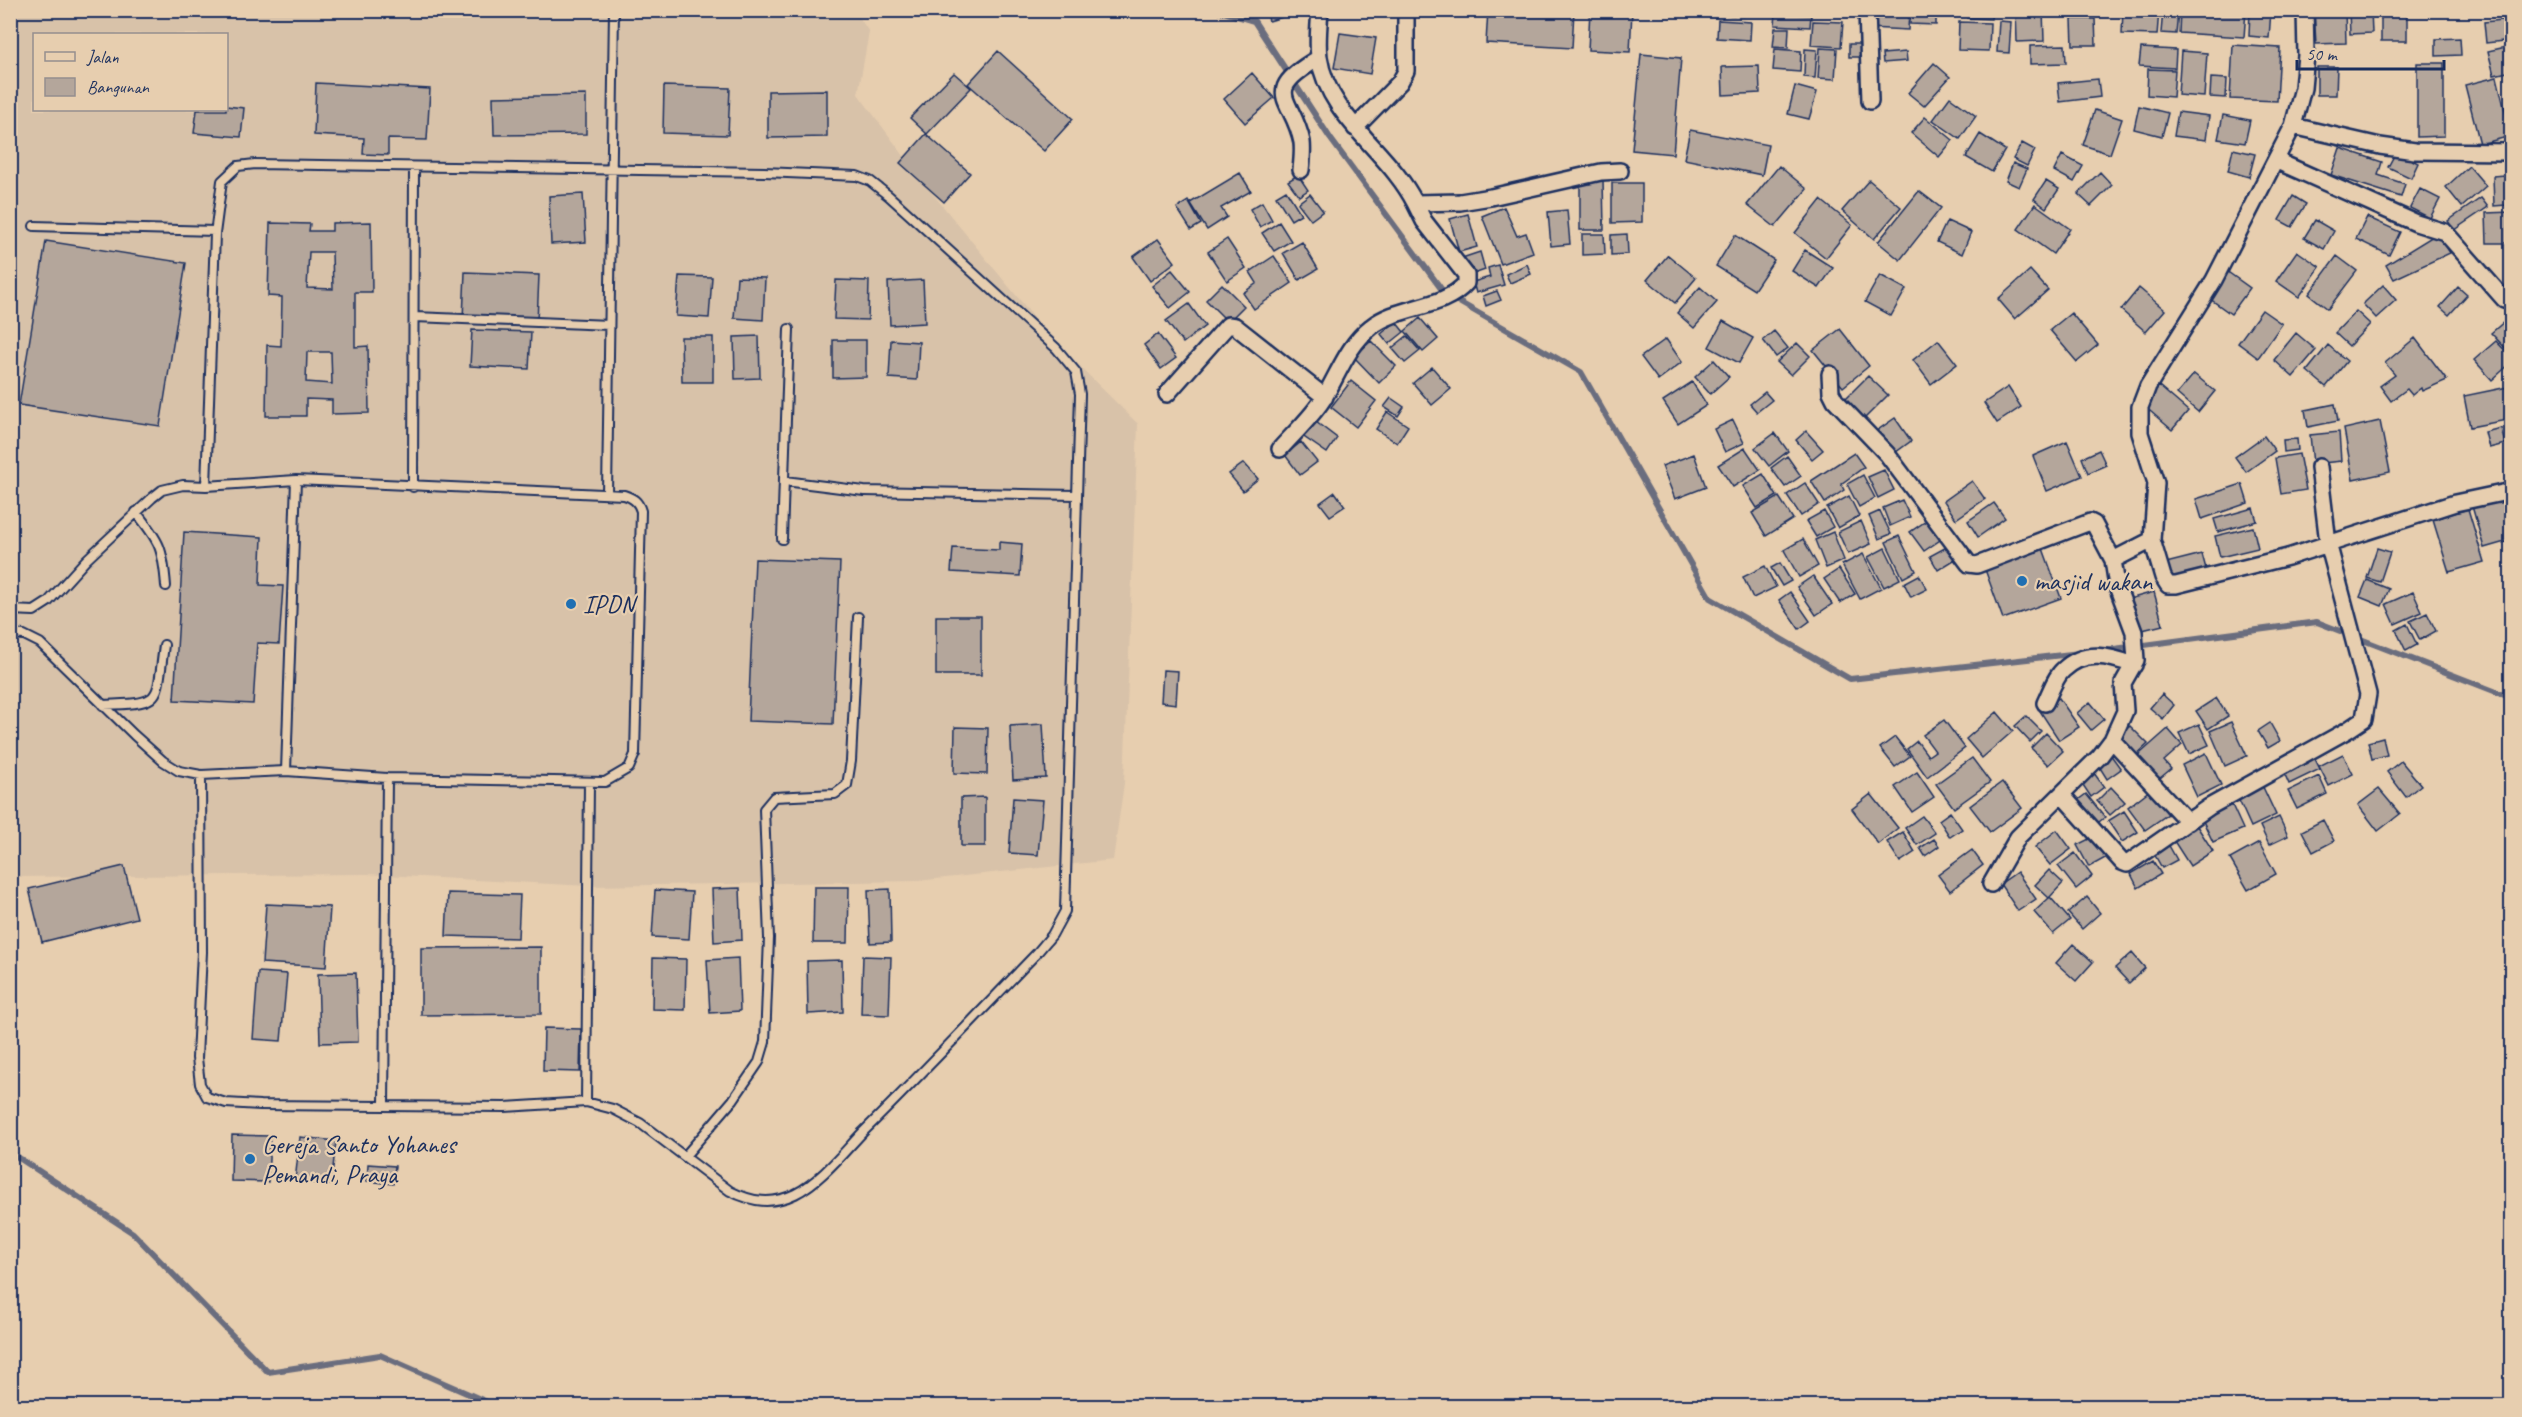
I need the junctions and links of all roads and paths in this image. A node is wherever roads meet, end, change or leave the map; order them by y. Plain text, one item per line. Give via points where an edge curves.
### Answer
1 (614, 10) edge
2 (1320, 10) edge
3 (1406, 10) edge
4 (1868, 10) edge
5 (2305, 10) edge
6 (1313, 62) junction
7 (1870, 100) dead end
8 (2293, 126) junction
9 (1355, 128) junction
10 (2511, 152) edge
11 (2277, 161) junction
12 (414, 167) junction
13 (610, 170) junction
14 (1300, 170) dead end
15 (1620, 171) dead end
16 (1415, 203) junction
17 (34, 226) dead end
18 (215, 231) junction
19 (2511, 301) edge
20 (416, 317) junction
21 (609, 325) junction
22 (789, 329) dead end
23 (1830, 374) dead end
24 (1167, 393) dead end
25 (1325, 397) junction
26 (1280, 449) dead end
27 (2319, 467) dead end
28 (296, 480) junction
29 (785, 481) junction
30 (206, 486) junction
31 (413, 487) junction
32 (2511, 491) edge
33 (608, 494) junction
34 (1076, 495) junction
35 (136, 512) junction
36 (782, 539) dead end
37 (2152, 540) junction
38 (2328, 543) junction
39 (2113, 560) junction
40 (166, 586) dead end
41 (10, 610) edge
42 (858, 617) dead end
43 (10, 634) edge
44 (164, 645) dead end
45 (2135, 662) junction
46 (2045, 703) dead end
47 (103, 705) junction
48 (2112, 740) junction
49 (286, 771) junction
50 (201, 775) junction
51 (387, 778) junction
52 (589, 783) junction
53 (2062, 795) junction
54 (2188, 822) junction
55 (1991, 884) dead end
56 (586, 1102) junction
57 (384, 1105) junction
58 (685, 1156) junction

1 - 13 lane
2 - 6 street
3 - 9 street via 1406,71
4 - 7 street
5 - 8 street via 2303,88
6 - 9 street
6 - 14 street via 1287,82 1285,99 1302,142
8 - 10 street via 2415,151
8 - 11 street
9 - 16 street via 1385,158
11 - 19 street via 2416,224 2445,232 2504,299
11 - 37 street via 2214,280 2142,401 2140,433 2156,483
12 - 13 lane
12 - 18 lane via 238,166 222,181
12 - 20 lane
13 - 21 lane
13 - 34 lane via 842,175 870,181 1073,366 1080,394
15 - 16 street via 1601,171 1460,202
16 - 25 street via 1424,221 1466,274 1466,283 1449,295 1388,316 1362,334
17 - 18 lane
18 - 30 lane
20 - 21 lane
20 - 31 lane
21 - 33 lane
22 - 29 lane
23 - 39 street via 1835,400 1887,454 1969,564 1977,565 2090,522
24 - 25 street via 1228,325 1235,326
25 - 26 street
27 - 38 street
28 - 30 lane
28 - 31 lane
28 - 49 lane
29 - 34 lane via 864,491
29 - 36 lane
30 - 35 lane via 169,487
31 - 33 lane
32 - 38 street
33 - 52 lane via 633,499 640,511 635,754 629,768 620,775 605,782
34 - 58 lane via 1066,902 1052,935 820,1176 797,1193 773,1201 746,1199
35 - 40 lane via 163,552
35 - 41 lane via 48,602 34,611
37 - 38 street via 2163,577 2171,586
37 - 39 street
38 - 54 street via 2368,694 2364,719
39 - 45 street via 2117,586 2134,632
42 - 58 lane via 847,785 835,794 774,797 764,809 769,938 765,1042 759,1062 733,1100
43 - 47 lane via 24,635 40,643
44 - 47 lane via 158,691 152,698 145,704
45 - 46 street via 2107,655 2075,662 2062,670
45 - 48 street via 2123,683 2125,711
47 - 50 lane via 162,761 179,771
48 - 53 street
48 - 54 street
49 - 50 lane
49 - 51 lane
50 - 57 lane via 202,952 197,1058 201,1090 207,1097 226,1103
51 - 52 lane
51 - 57 lane
52 - 56 lane
53 - 54 street via 2127,864
53 - 55 street via 2018,837
56 - 57 lane via 505,1107
56 - 58 lane via 613,1109 640,1123

